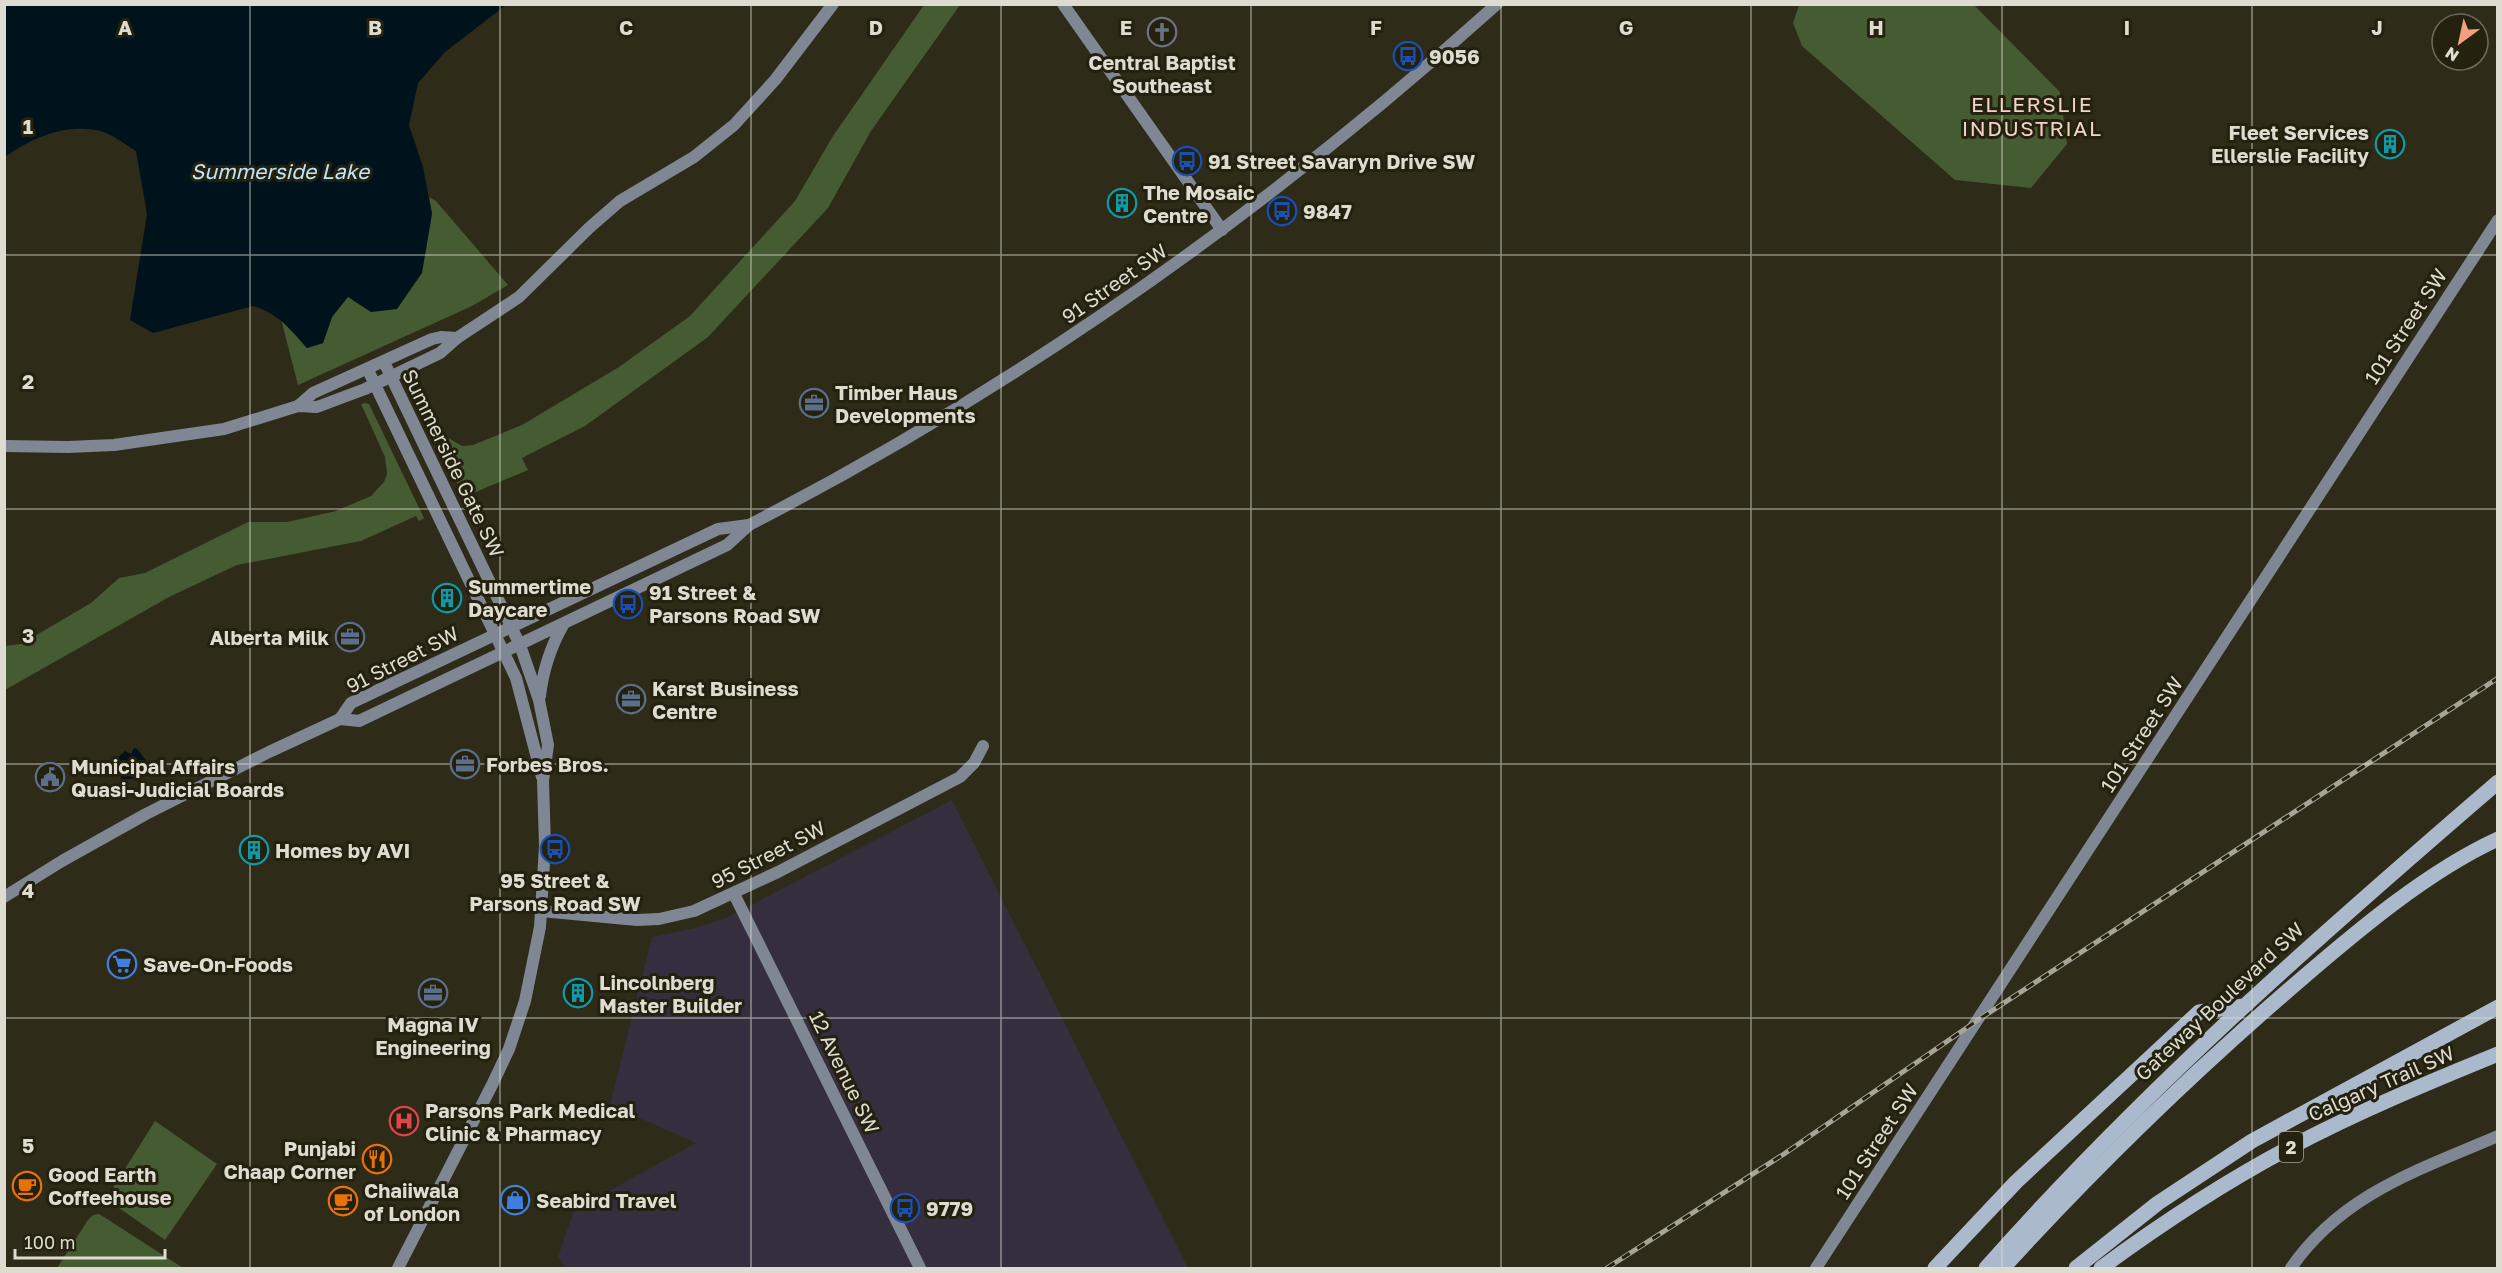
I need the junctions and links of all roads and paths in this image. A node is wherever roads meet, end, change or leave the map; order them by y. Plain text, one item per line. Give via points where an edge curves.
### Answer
1 (833, 4) edge
2 (1063, 4) edge
3 (1497, 4) edge
4 (2498, 220) edge
5 (1222, 230) junction
6 (457, 338) junction
7 (384, 362) junction
8 (368, 370) junction
9 (391, 376) junction
10 (375, 384) junction
11 (298, 406) junction
12 (4, 446) edge
13 (749, 525) junction
14 (563, 625) junction
15 (512, 627) junction
16 (494, 635) junction
17 (520, 645) junction
18 (504, 653) junction
19 (539, 700) junction
20 (340, 720) junction
21 (983, 746) dead end
22 (543, 781) junction
23 (2498, 782) edge
24 (2498, 839) edge
25 (734, 894) junction
26 (4, 897) edge
27 (542, 911) junction
28 (2244, 1005) junction
29 (2498, 1007) edge
30 (2498, 1054) edge
31 (2498, 1136) edge
32 (2144, 1237) junction
33 (398, 1269) edge
34 (920, 1269) edge
35 (1816, 1269) edge
36 (1935, 1269) edge
37 (1986, 1269) edge
38 (2003, 1269) edge
39 (2076, 1269) edge
40 (2101, 1269) edge
41 (2116, 1269) edge
42 (2291, 1269) edge

1 - 6 street via 775,80 734,125 694,157 620,201 519,297
2 - 5 street
3 - 5 street, 91 Street SW via 1392,96
4 - 35 street, 101 Street SW
5 - 13 street, 91 Street SW via 1020,370 887,450
6 - 7 street via 432,339
6 - 9 street via 440,353
7 - 8 street
7 - 9 street, Summerside Gate SW
8 - 10 street, Summerside Gate SW
8 - 11 street via 313,393
9 - 10 street
9 - 15 street, Summerside Gate SW
10 - 11 street via 317,406
10 - 16 street, Summerside Gate SW
11 - 12 street via 234,427 167,439 91,446
13 - 14 street, 91 Street SW via 727,545
13 - 15 street, 91 Street SW via 718,529
14 - 17 street, 91 Street SW
14 - 19 street via 544,668
15 - 16 street, 91 Street SW
15 - 17 street, Summerside Gate SW
16 - 18 street, Summerside Gate SW
16 - 20 street, 91 Street SW via 351,703
17 - 18 street, 91 Street SW
17 - 19 street, Summerside Gate SW
18 - 20 street, 91 Street SW via 359,721
18 - 22 street, Summerside Gate SW via 516,678
19 - 22 street via 548,745
20 - 26 street, 91 Street SW via 146,814
21 - 25 street, 95 Street SW via 960,777
22 - 27 street
23 - 28 highway, Gateway Boulevard SW
24 - 38 highway via 2437,874 2372,921 2223,1046 2132,1133
25 - 27 street, 95 Street SW via 694,911 659,919
25 - 34 street, 12 Avenue SW
27 - 33 street via 530,981 509,1049
28 - 36 highway via 2199,1012 2016,1182
28 - 37 highway, Gateway Boulevard SW via 2080,1164
29 - 39 highway via 2224,1158 2158,1203
30 - 32 highway, Calgary Trail SW / 2 via 2290,1147
31 - 42 street via 2390,1182 2360,1200 2328,1226
32 - 40 highway, Calgary Trail SW / 2
32 - 41 highway

